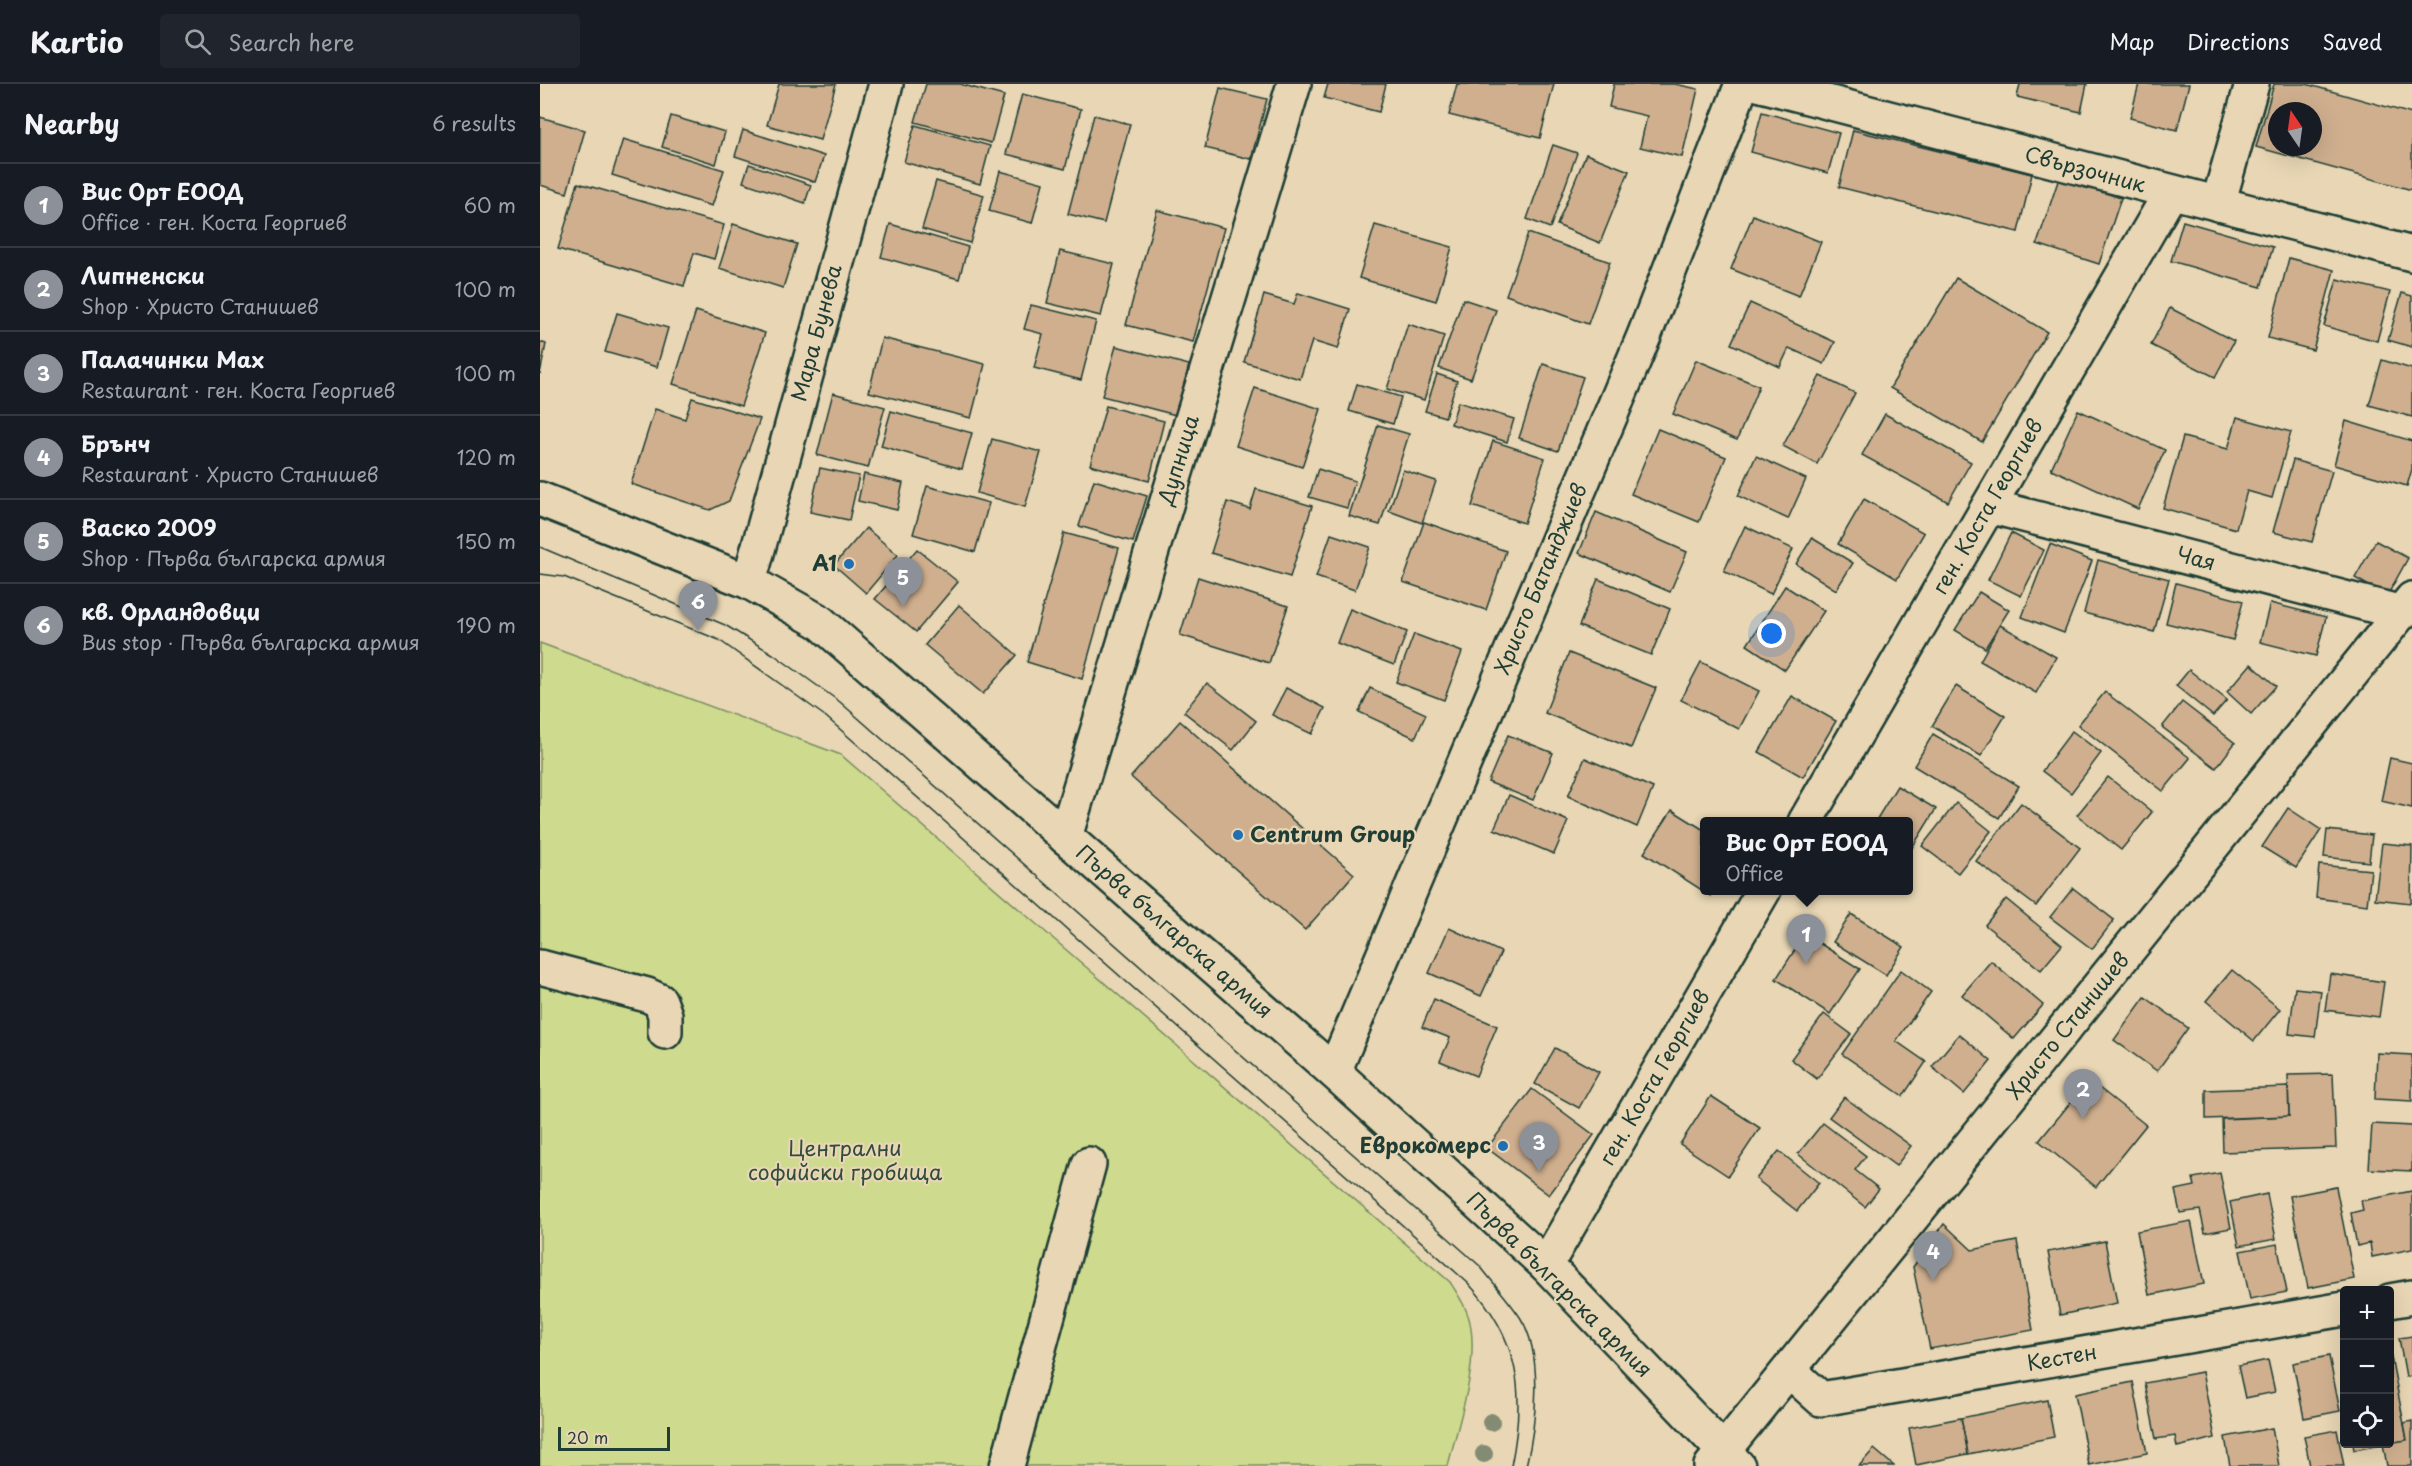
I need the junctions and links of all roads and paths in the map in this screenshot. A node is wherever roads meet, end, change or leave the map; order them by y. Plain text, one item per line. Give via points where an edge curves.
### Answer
1 (886, 84) edge
2 (1294, 84) edge
3 (1742, 84) edge
4 (1758, 84) edge
5 (2252, 84) edge
6 (2171, 192) junction
7 (2218, 204) junction
8 (2412, 254) edge
9 (540, 499) edge
10 (1989, 506) junction
11 (748, 582) junction
12 (2407, 606) edge
13 (1808, 817) edge
14 (1065, 837) junction
15 (1762, 895) edge
16 (540, 967) edge
17 (665, 1032) dead end
18 (1334, 1072) junction
19 (1089, 1164) dead end
20 (1546, 1265) junction
21 (2412, 1297) edge
22 (2394, 1300) edge
23 (2340, 1310) edge
24 (1790, 1371) junction
25 (1724, 1461) edge
26 (1008, 1466) edge

1 - 11 street, Мара Бунева
2 - 14 street, Дупница
3 - 18 street, Христо Батанджиев via 1644,336
4 - 6 street, Свързочник
5 - 7 street
6 - 7 street, Свързочник
6 - 10 street, ген. Коста Георгиев
7 - 8 street, Свързочник
9 - 11 street, Първа българска армия
10 - 12 street, Чая
10 - 13 street, ген. Коста Георгиев
11 - 14 street, Първа българска армия via 820,622
12 - 24 street, Христо Станишев
14 - 18 street, Първа българска армия
15 - 20 street, ген. Коста Георгиев
16 - 17 street via 660,1001
18 - 20 street, Първа българска армия
19 - 26 street
20 - 25 street, Първа българска армия
21 - 22 street
23 - 24 street, Кестен via 1821,1399
24 - 25 street, Христо Станишев

